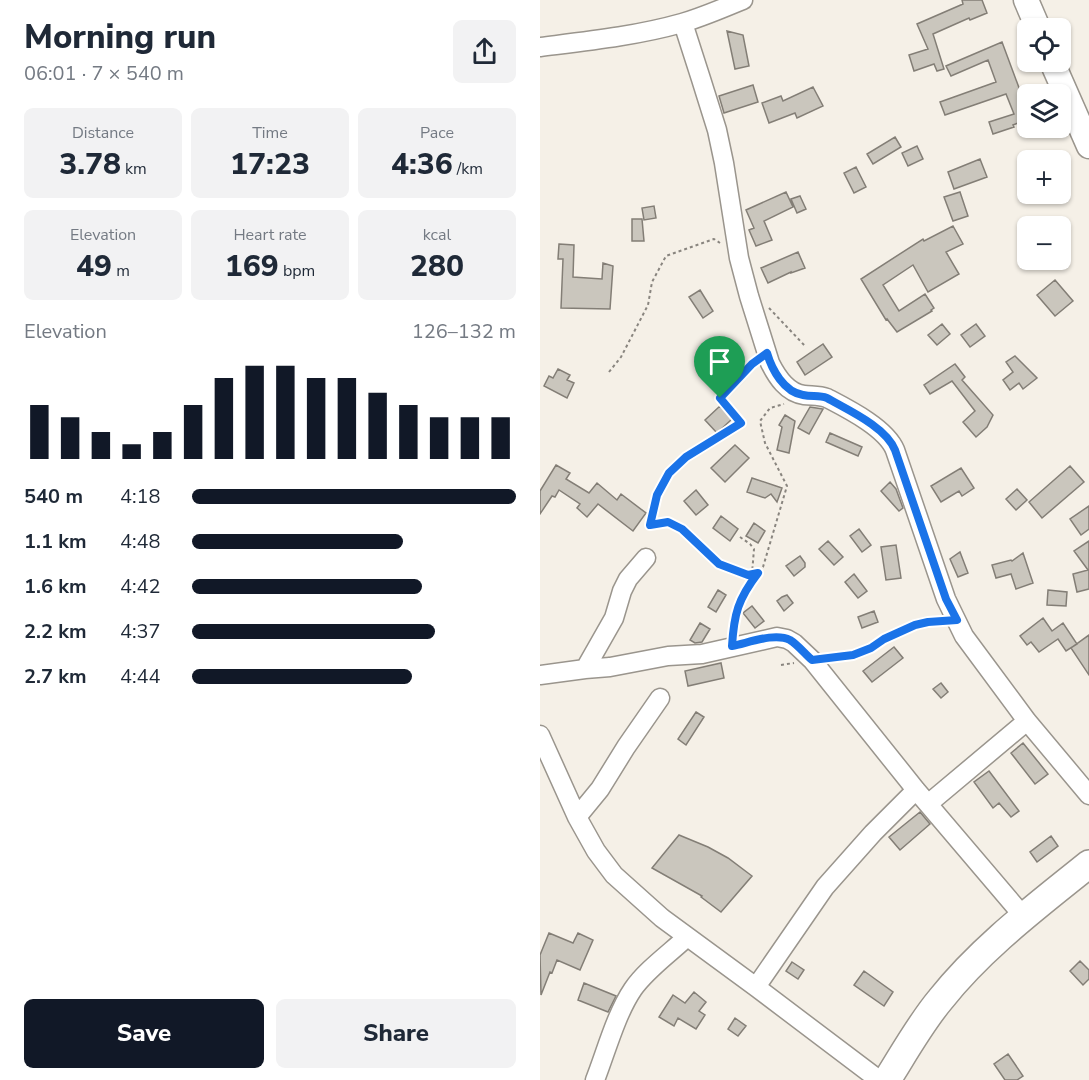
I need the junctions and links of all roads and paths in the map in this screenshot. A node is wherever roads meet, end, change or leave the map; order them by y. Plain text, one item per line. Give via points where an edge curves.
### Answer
1 (743, 0) edge
2 (1026, 0) edge
3 (1034, 18) edge
4 (683, 23) junction
5 (540, 47) edge
6 (1056, 72) edge
7 (1089, 146) edge
8 (739, 258) junction
9 (749, 296) junction
10 (805, 346) dead end
11 (767, 353) junction
12 (609, 372) dead end
13 (811, 395) junction
14 (740, 537) dead end
15 (646, 558) dead end
16 (758, 573) junction
17 (752, 574) junction
18 (957, 620) junction
19 (732, 646) junction
20 (812, 660) junction
21 (585, 669) junction
22 (540, 675) edge
23 (660, 698) dead end
24 (1027, 721) junction
25 (540, 735) edge
26 (916, 790) junction
27 (1089, 795) edge
28 (928, 804) junction
29 (577, 817) junction
30 (1089, 864) edge
31 (1024, 917) junction
32 (687, 937) junction
33 (756, 987) junction
34 (595, 1080) edge
35 (879, 1080) edge
36 (887, 1080) edge

1 - 4 street
2 - 3 main road
4 - 5 street
4 - 8 street via 721,147
6 - 7 main road
8 - 9 street
8 - 12 path via 714,239 666,256 652,282 648,305
9 - 10 path via 771,309
9 - 11 street
11 - 13 street via 784,384 794,392
11 - 17 path via 720,398 741,423 686,457 669,473 657,495 650,525 668,522 682,529 719,564
13 - 16 path via 770,408 760,421 765,443 787,486
13 - 18 street via 841,405 871,424 892,444 946,599
14 - 17 path via 754,549
15 - 21 street via 628,579 614,618
16 - 17 path
16 - 19 path via 738,605
18 - 20 path via 915,625 853,655
18 - 24 street via 973,649
19 - 20 street via 777,637 794,643
19 - 21 street via 702,654
20 - 26 street
21 - 22 street
23 - 29 street
24 - 27 street
24 - 28 street
25 - 29 street
26 - 28 street
26 - 33 street via 825,887
28 - 31 street
29 - 32 street via 614,875
30 - 31 highway
31 - 36 highway via 939,1000
32 - 33 street
32 - 34 street via 633,990
33 - 35 street

